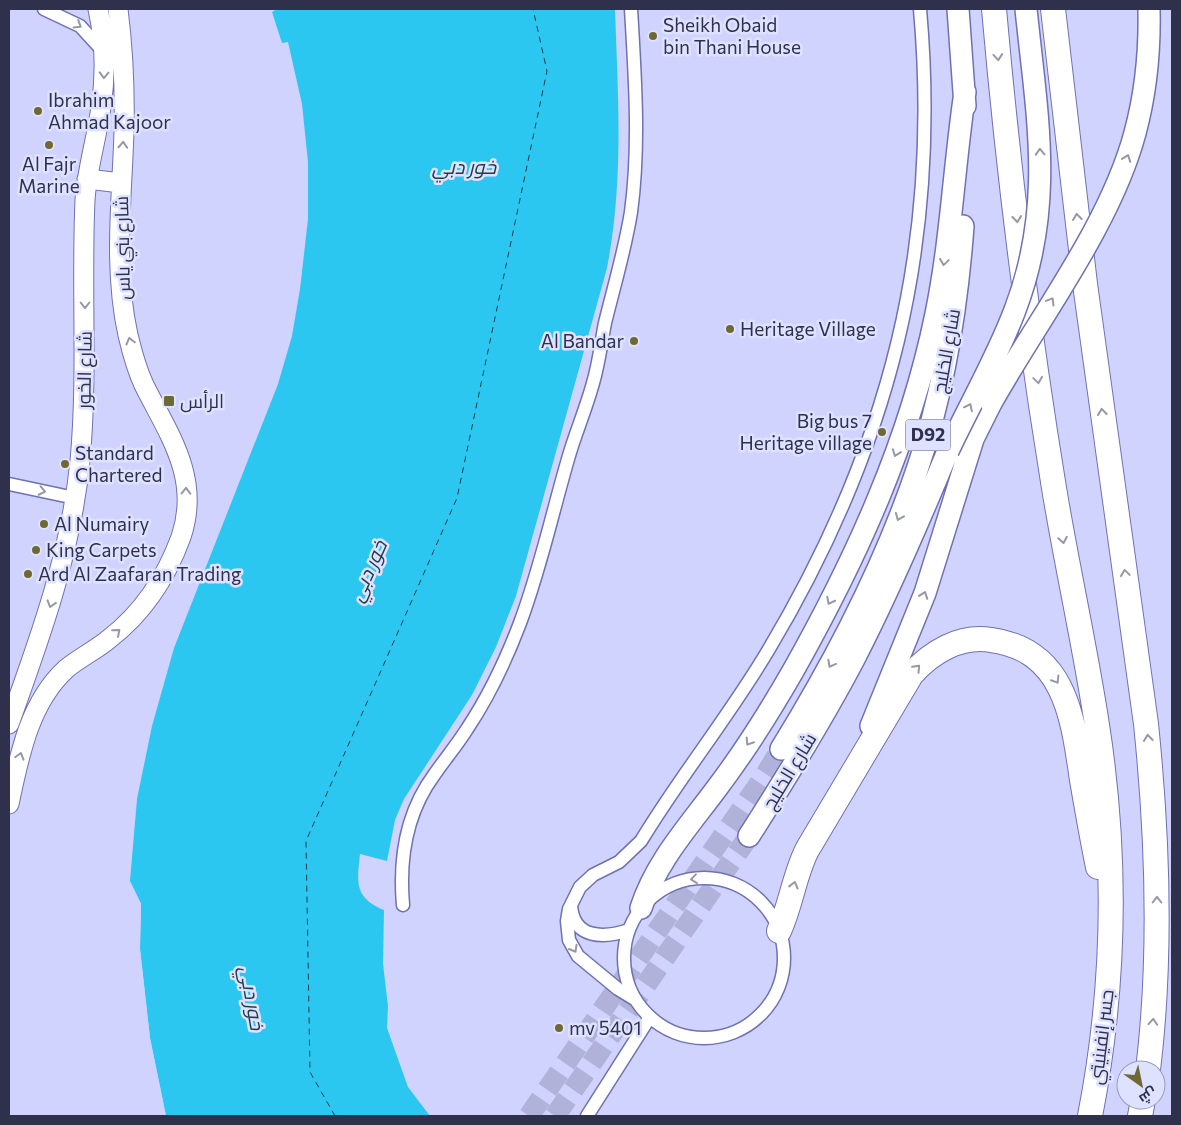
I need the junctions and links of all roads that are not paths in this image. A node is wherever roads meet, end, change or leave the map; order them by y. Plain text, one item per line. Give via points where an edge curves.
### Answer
1 (44, 9) edge
2 (98, 9) edge
3 (118, 9) edge
4 (631, 9) edge
5 (920, 9) edge
6 (958, 9) edge
7 (994, 9) edge
8 (1026, 9) edge
9 (1053, 9) edge
10 (1059, 9) edge
11 (1149, 9) edge
12 (1056, 37) junction
13 (104, 51) junction
14 (965, 92) junction
15 (87, 179) junction
16 (120, 183) junction
17 (974, 436) junction
18 (9, 484) edge
19 (75, 498) junction
20 (828, 705) junction
21 (9, 724) edge
22 (781, 749) tunnel mouth
23 (855, 771) junction
24 (9, 804) edge
25 (749, 836) tunnel mouth
26 (571, 903) junction
27 (403, 905) dead end
28 (641, 908) junction
29 (1110, 914) junction
30 (629, 930) junction
31 (779, 931) junction
32 (636, 1000) junction
33 (650, 1017) junction
34 (1149, 1060) edge
35 (587, 1116) edge
36 (1090, 1116) edge

1 -> 13 street via 80,26
2 - 13 main road, شارع الخور
16 -> 3 main road, شارع بني ياس via 124,100
4 - 27 street via 636,152 631,211 593,383 520,624 484,701 433,776 409,825 403,851
5 - 26 street via 924,142 914,263 893,366 863,459 807,580 750,681 640,841 619,862 586,880
6 - 14 main road, شارع الخليج / D92
7 -> 29 highway via 1040,398 1100,745 1107,818
20 -> 8 main road, شارع الخليج, bridge via 882,602 948,451 1006,332 1023,285 1040,187 1040,137
9 - 12 highway
10 - 12 highway
17 -> 11 main road, شارع الخليج, bridge via 1117,185 1141,109 1148,58
34 -> 12 highway via 1157,949 1156,836 1146,724 1104,430
13 -> 15 main road, شارع الخور via 101,107
14 -> 22 main road, شارع الخليج / D92 via 966,169 962,245 948,348 929,431 904,506 872,583 829,667
14 -> 28 main road via 936,314 918,390 892,463 857,547 796,664 744,751 660,864
15 - 16 main road
15 -> 19 main road, شارع الخور via 84,392
24 -> 16 main road, شارع بني ياس via 28,732 50,688 66,669 111,638 148,602 162,581 182,534 186,483 181,459 138,369 122,301 118,238
17 - 20 main road, شارع الخليج via 903,587
23 -> 17 main road via 925,593
18 -> 19 street
19 -> 21 main road, شارع الخور via 51,606
20 - 25 main road, شارع الخليج
23 -> 29 highway via 911,675 929,657 951,645 976,639 1000,641 1024,650 1044,664 1065,695
31 -> 23 highway via 802,860
26 - 30 street via 577,923 588,932 608,936
26 -> 32 street via 566,927 574,951 594,970
28 - 30 street
31 -> 28 street via 768,910 755,896 740,886 717,879 693,878 675,883
29 - 36 highway, جسر إنفينيتي via 1102,1046
30 - 32 street via 624,966
31 - 33 street via 784,957 780,981 770,1002 744,1027 721,1035 697,1037 670,1030
32 - 33 street
33 - 35 street

